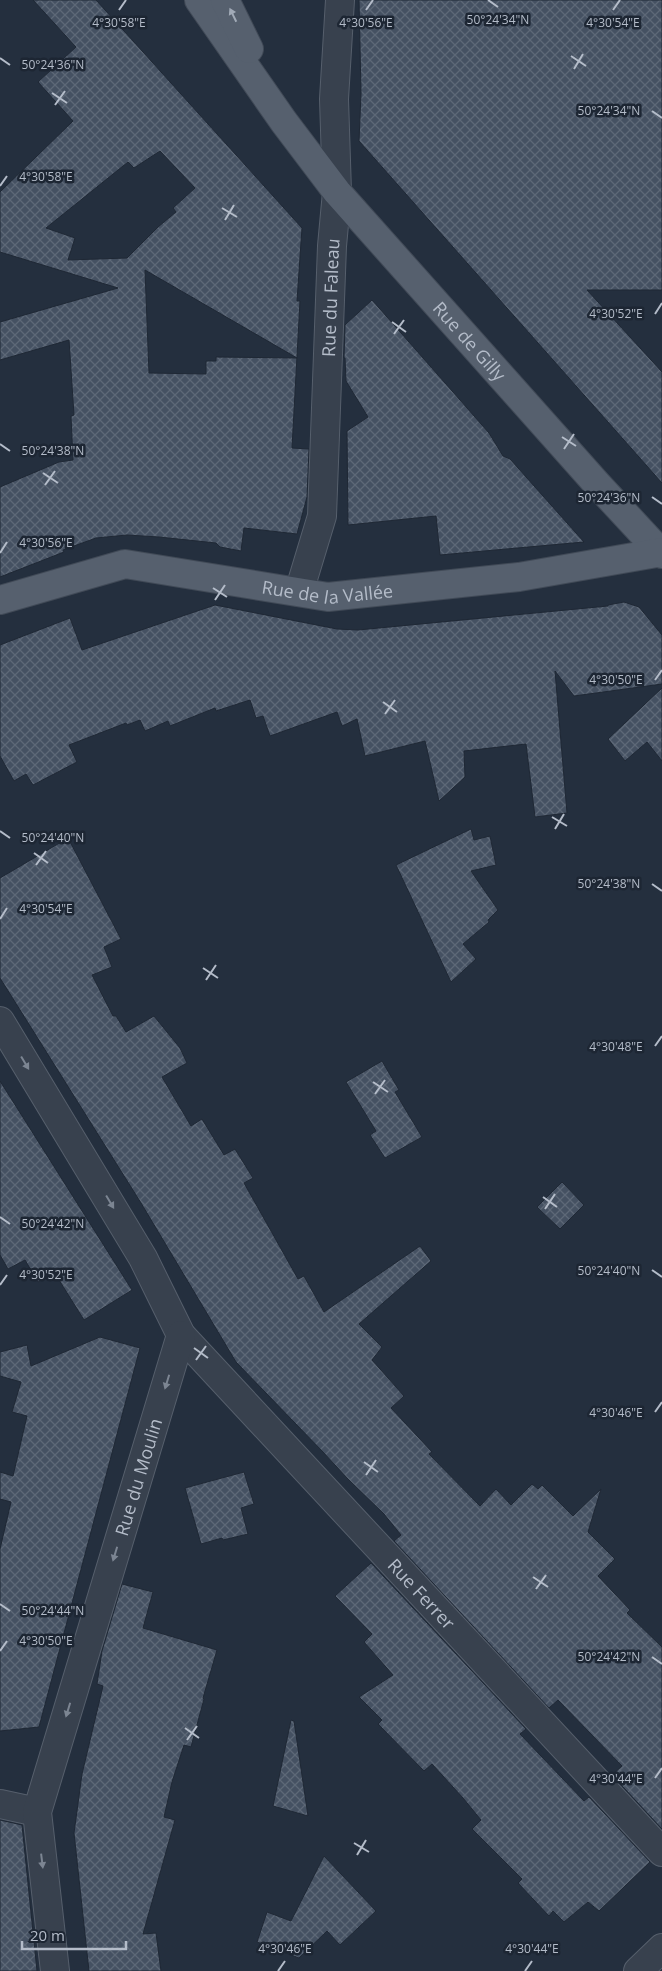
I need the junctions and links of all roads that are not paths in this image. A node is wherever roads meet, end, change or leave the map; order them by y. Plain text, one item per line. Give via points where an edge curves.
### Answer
1 (198, 0) edge
2 (225, 0) edge
3 (340, 0) edge
4 (284, 122) junction
5 (337, 192) junction
6 (661, 553) edge
7 (300, 592) junction
8 (0, 600) edge
9 (0, 1021) edge
10 (181, 1335) junction
11 (0, 1804) edge
12 (36, 1812) junction
13 (662, 1852) edge
14 (662, 1948) edge
15 (55, 1971) edge
16 (638, 1971) edge

1 - 4 main road
4 -> 2 main road
3 - 5 street, Rue du Faleau via 334,99
4 - 5 main road, Rue de Gilly
5 - 6 main road, Rue de Gilly
5 - 7 street, Rue du Faleau via 322,516
6 - 7 main road, Rue de la Vallée via 519,577 328,597
7 - 8 main road, Rue de la Vallée via 125,564
9 -> 10 street via 144,1258
10 -> 12 street, Rue du Moulin
10 - 13 street, Rue Ferrer
11 - 12 street
12 -> 15 street, Rue du Moulin
14 - 16 street

